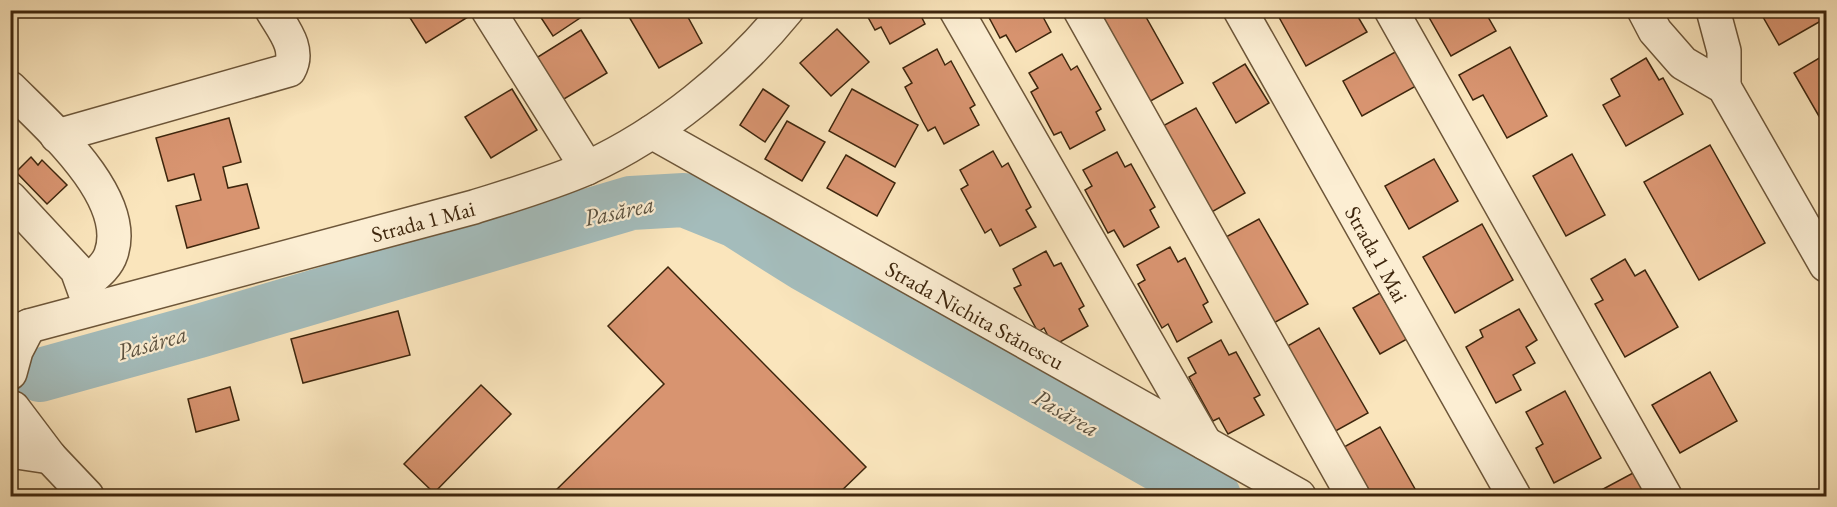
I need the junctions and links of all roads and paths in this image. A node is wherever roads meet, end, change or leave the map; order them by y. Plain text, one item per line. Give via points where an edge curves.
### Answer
1 (272, 10) edge
2 (488, 10) edge
3 (787, 10) edge
4 (956, 10) edge
5 (1080, 10) edge
6 (1240, 10) edge
7 (1391, 10) edge
8 (1644, 10) edge
9 (1713, 10) edge
10 (1724, 87) junction
11 (10, 88) edge
12 (652, 132) junction
13 (57, 136) junction
14 (587, 168) junction
15 (10, 198) edge
16 (1827, 265) edge
17 (88, 298) junction
18 (20, 331) edge
19 (10, 373) edge
20 (12, 408) edge
21 (1206, 445) junction
22 (10, 451) edge
23 (51, 457) junction
24 (87, 496) edge
25 (1299, 496) edge
26 (1353, 496) edge
27 (1514, 496) edge
28 (1665, 496) edge

1 - 13 street via 294,49 289,70
2 - 14 street
3 - 12 street, Strada 1 Mai via 741,61
4 - 21 street
5 - 26 street
6 - 27 street, Strada 1 Mai
7 - 28 street
8 - 10 street via 1683,63
9 - 10 street via 1724,51
10 - 16 street
11 - 13 street
12 - 14 street, Strada 1 Mai
12 - 21 street, Strada Nichita Stănescu
13 - 17 street via 98,185 114,233 111,254
14 - 17 street, Strada 1 Mai via 474,207
15 - 17 street via 68,257
17 - 18 street, Strada 1 Mai
18 - 19 street
20 - 23 street
21 - 25 street, Strada Nichita Stănescu
22 - 23 street
23 - 24 street

